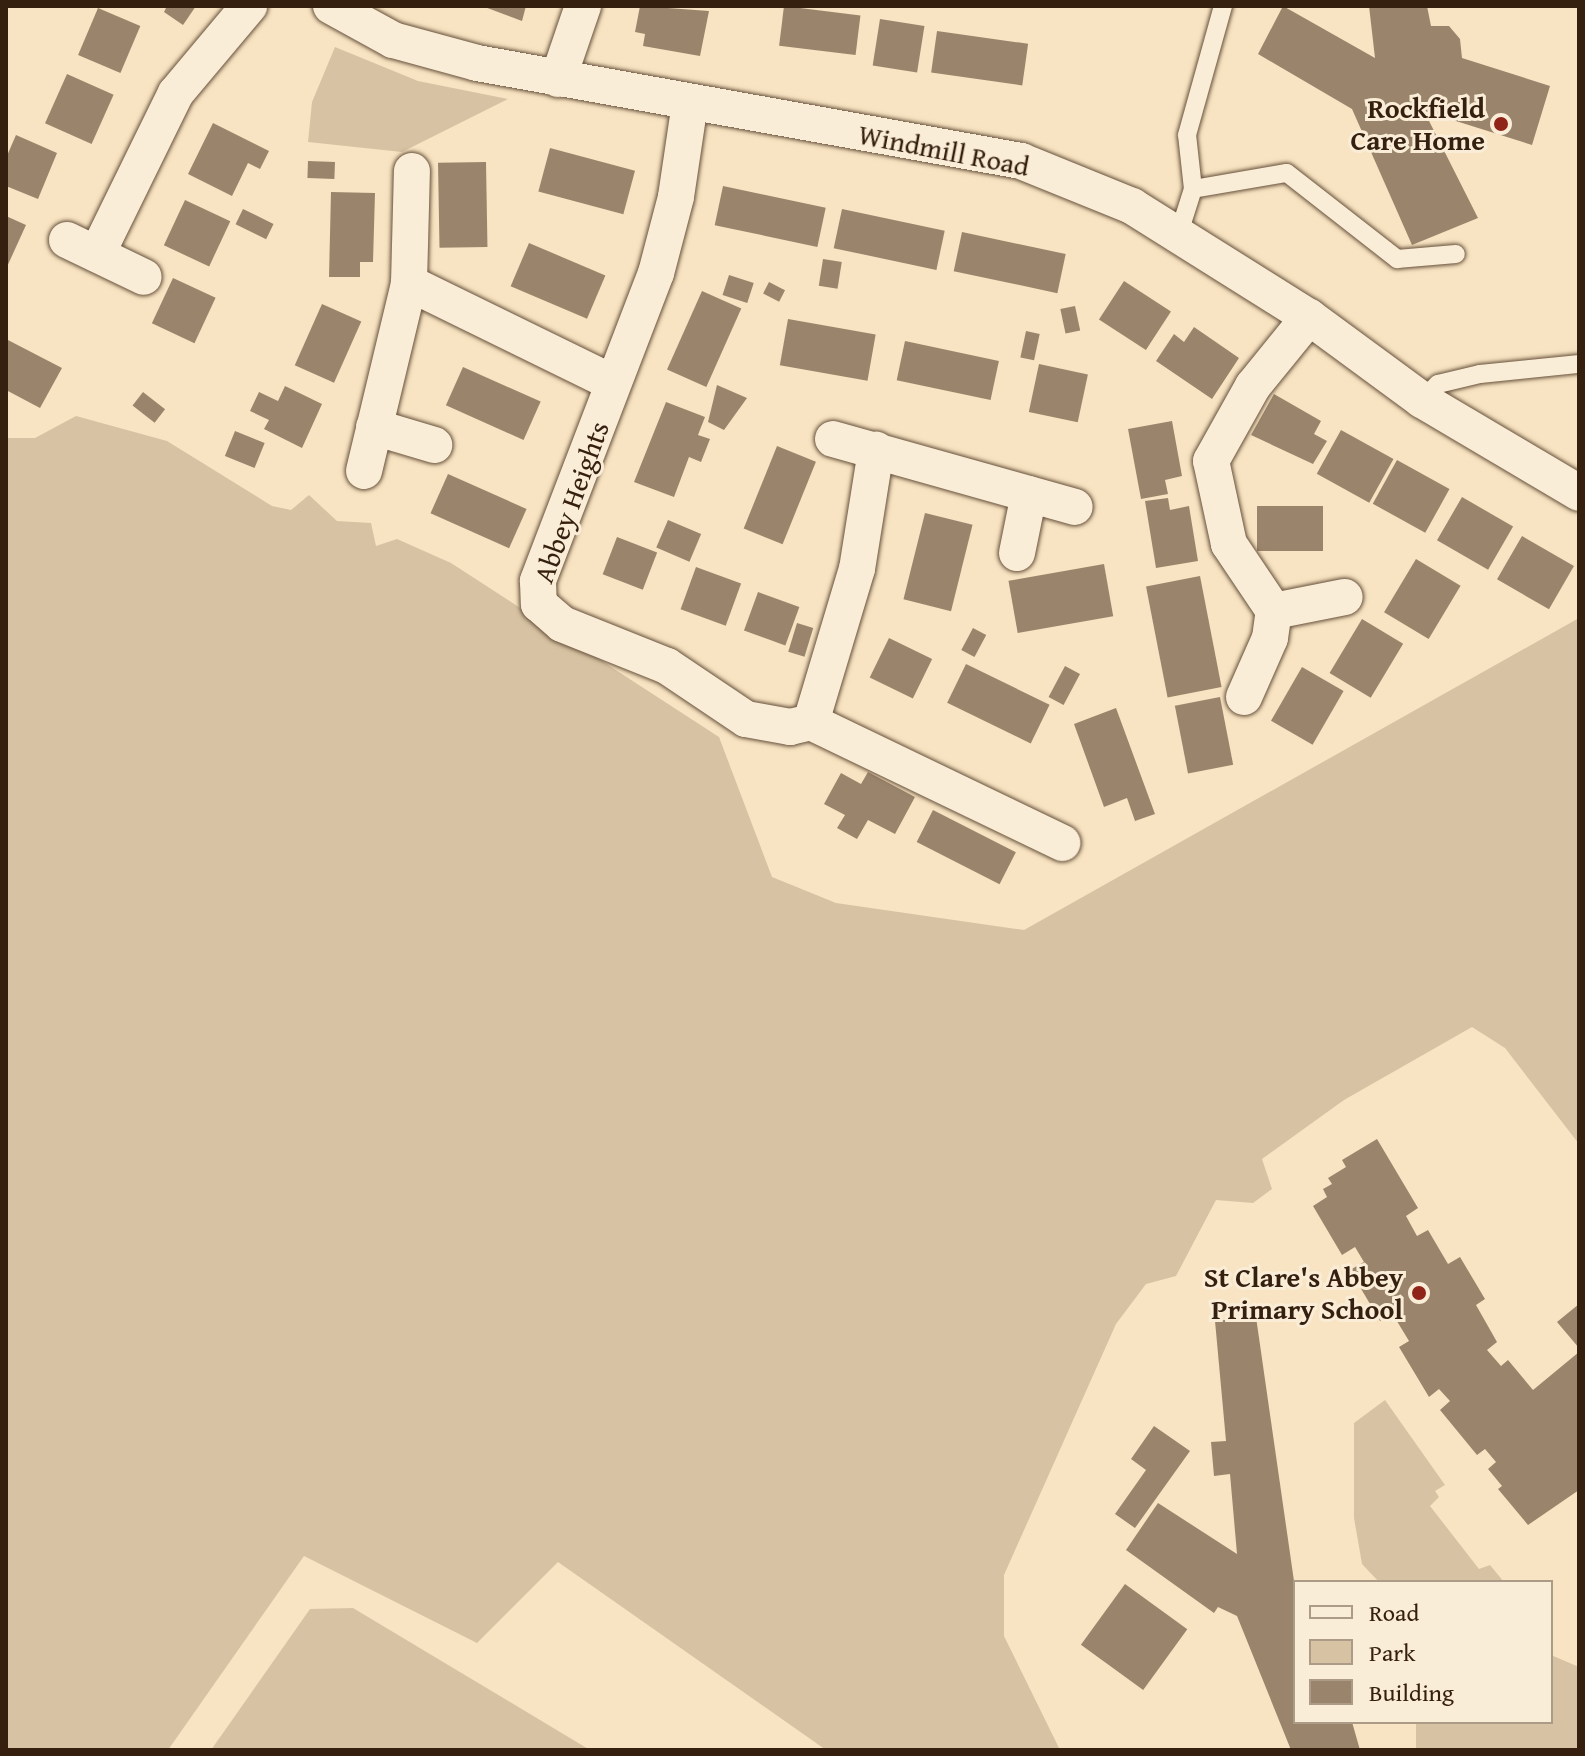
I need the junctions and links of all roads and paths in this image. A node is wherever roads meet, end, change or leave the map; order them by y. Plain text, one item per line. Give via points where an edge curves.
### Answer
1 (249, 6) edge
2 (331, 6) edge
3 (583, 6) edge
4 (1223, 6) edge
5 (558, 79) junction
6 (690, 103) junction
7 (412, 171) dead end
8 (1193, 189) junction
9 (1178, 236) junction
10 (1456, 254) dead end
11 (144, 277) dead end
12 (409, 283) junction
13 (1309, 317) junction
14 (1579, 364) edge
15 (613, 383) junction
16 (1422, 400) junction
17 (374, 427) junction
18 (833, 439) dead end
19 (434, 445) dead end
20 (876, 450) junction
21 (364, 471) dead end
22 (1579, 493) edge
23 (1029, 494) junction
24 (1075, 507) dead end
25 (1017, 553) dead end
26 (1345, 597) dead end
27 (1274, 611) junction
28 (1244, 697) dead end
29 (811, 722) junction
30 (1062, 843) dead end

1 - 11 street via 176,93 82,247
2 - 5 street, Windmill Road via 393,40
3 - 5 street
4 - 8 lane via 1187,135
5 - 6 street, Windmill Road
6 - 9 street, Windmill Road via 1021,161 1132,206
6 - 15 street, Abbey Heights via 676,197 656,273
7 - 12 street
8 - 9 lane
8 - 10 lane via 1287,173 1397,259
9 - 13 street, Windmill Road
12 - 15 street, Abbey Heights
12 - 17 street
13 - 16 street, Windmill Road
13 - 27 street via 1253,386 1211,461 1229,544
14 - 16 lane via 1480,374 1438,384
15 - 29 street, Abbey Heights via 538,581 539,604 562,624 667,666 746,719 790,727
16 - 22 street, Windmill Road
17 - 19 street
17 - 21 street
18 - 20 street
20 - 23 street
20 - 29 street via 857,569
23 - 24 street
23 - 25 street
26 - 27 street
27 - 28 street via 1270,638
29 - 30 street, Abbey Heights

